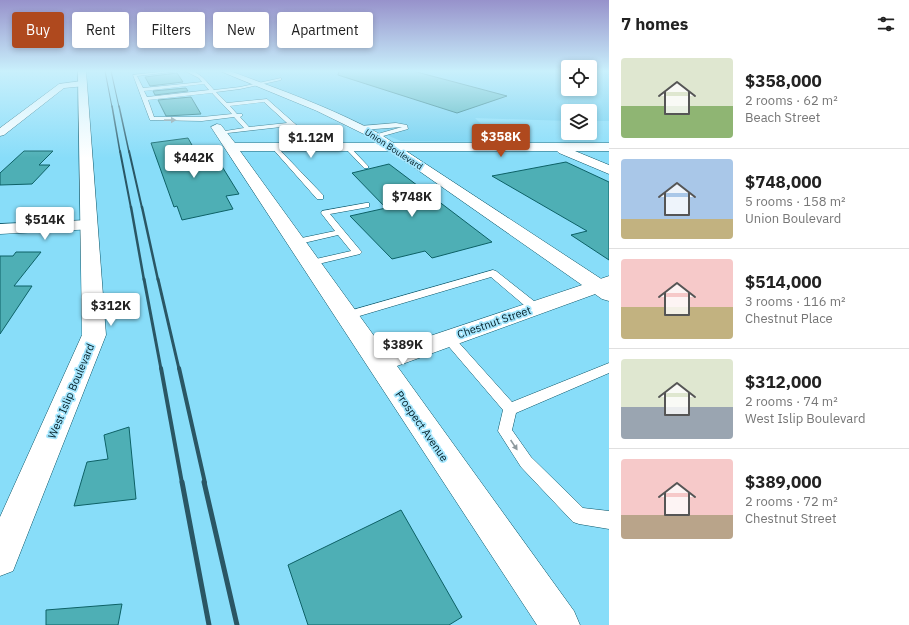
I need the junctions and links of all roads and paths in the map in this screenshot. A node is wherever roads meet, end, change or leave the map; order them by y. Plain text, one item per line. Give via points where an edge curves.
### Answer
1 (43, 100) edge
2 (83, 100) edge
3 (145, 100) edge
4 (218, 100) edge
5 (265, 100) edge
6 (265, 100) edge
7 (300, 100) edge
8 (270, 105) junction
9 (258, 106) dead end
10 (239, 109) dead end
11 (276, 110) junction
12 (267, 111) dead end
13 (244, 114) dead end
14 (284, 117) junction
15 (277, 118) dead end
16 (250, 122) dead end
17 (229, 123) junction
18 (291, 124) junction
19 (361, 128) junction
20 (248, 130) junction
21 (0, 133) edge
22 (376, 136) junction
23 (317, 146) junction
24 (346, 146) junction
25 (392, 146) junction
26 (556, 146) junction
27 (274, 147) junction
28 (609, 147) edge
29 (366, 167) dead end
30 (609, 170) edge
31 (320, 197) dead end
32 (366, 205) dead end
33 (88, 224) junction
34 (0, 228) edge
35 (340, 232) junction
36 (295, 242) junction
37 (310, 263) junction
38 (605, 288) edge
39 (535, 308) junction
40 (346, 316) junction
41 (448, 338) junction
42 (378, 363) junction
43 (609, 368) edge
44 (510, 409) junction
45 (609, 520) edge
46 (0, 558) edge
47 (560, 625) edge

1 - 21 street
2 - 33 street, West Islip Boulevard
3 -> 17 lane via 152,119
4 - 17 lane
5 - 8 lane
6 - 17 lane
7 - 19 street, Union Boulevard
8 - 9 lane
8 - 11 lane
10 - 17 lane
11 - 12 lane
11 - 14 lane
13 - 17 lane
14 - 15 lane
14 - 18 lane
16 - 17 lane
17 - 20 lane
17 - 20 lane
17 - 27 street
17 - 36 street, Prospect Avenue
18 - 20 lane
18 - 23 lane
19 - 22 street, Union Boulevard
19 - 22 lane via 405,126 405,129
22 - 25 street, Union Boulevard
23 - 24 street
23 - 27 street
24 - 25 street
24 - 29 lane
25 - 26 street
25 - 38 street, Union Boulevard
26 - 28 street
26 - 30 street
27 - 31 lane
32 - 35 lane via 325,213
33 - 34 street
33 - 46 street, West Islip Boulevard via 94,335
35 - 36 lane
35 - 37 lane via 357,252
36 - 37 street, Prospect Avenue
37 - 40 street, Prospect Avenue
38 - 39 street, Chestnut Street
39 - 40 lane via 493,273
39 - 41 street, Chestnut Street
40 - 42 street, Prospect Avenue
41 - 42 street, Chestnut Street
41 - 44 lane
42 - 47 street, Prospect Avenue
43 - 44 lane
44 -> 45 lane via 505,432 526,462 579,516

